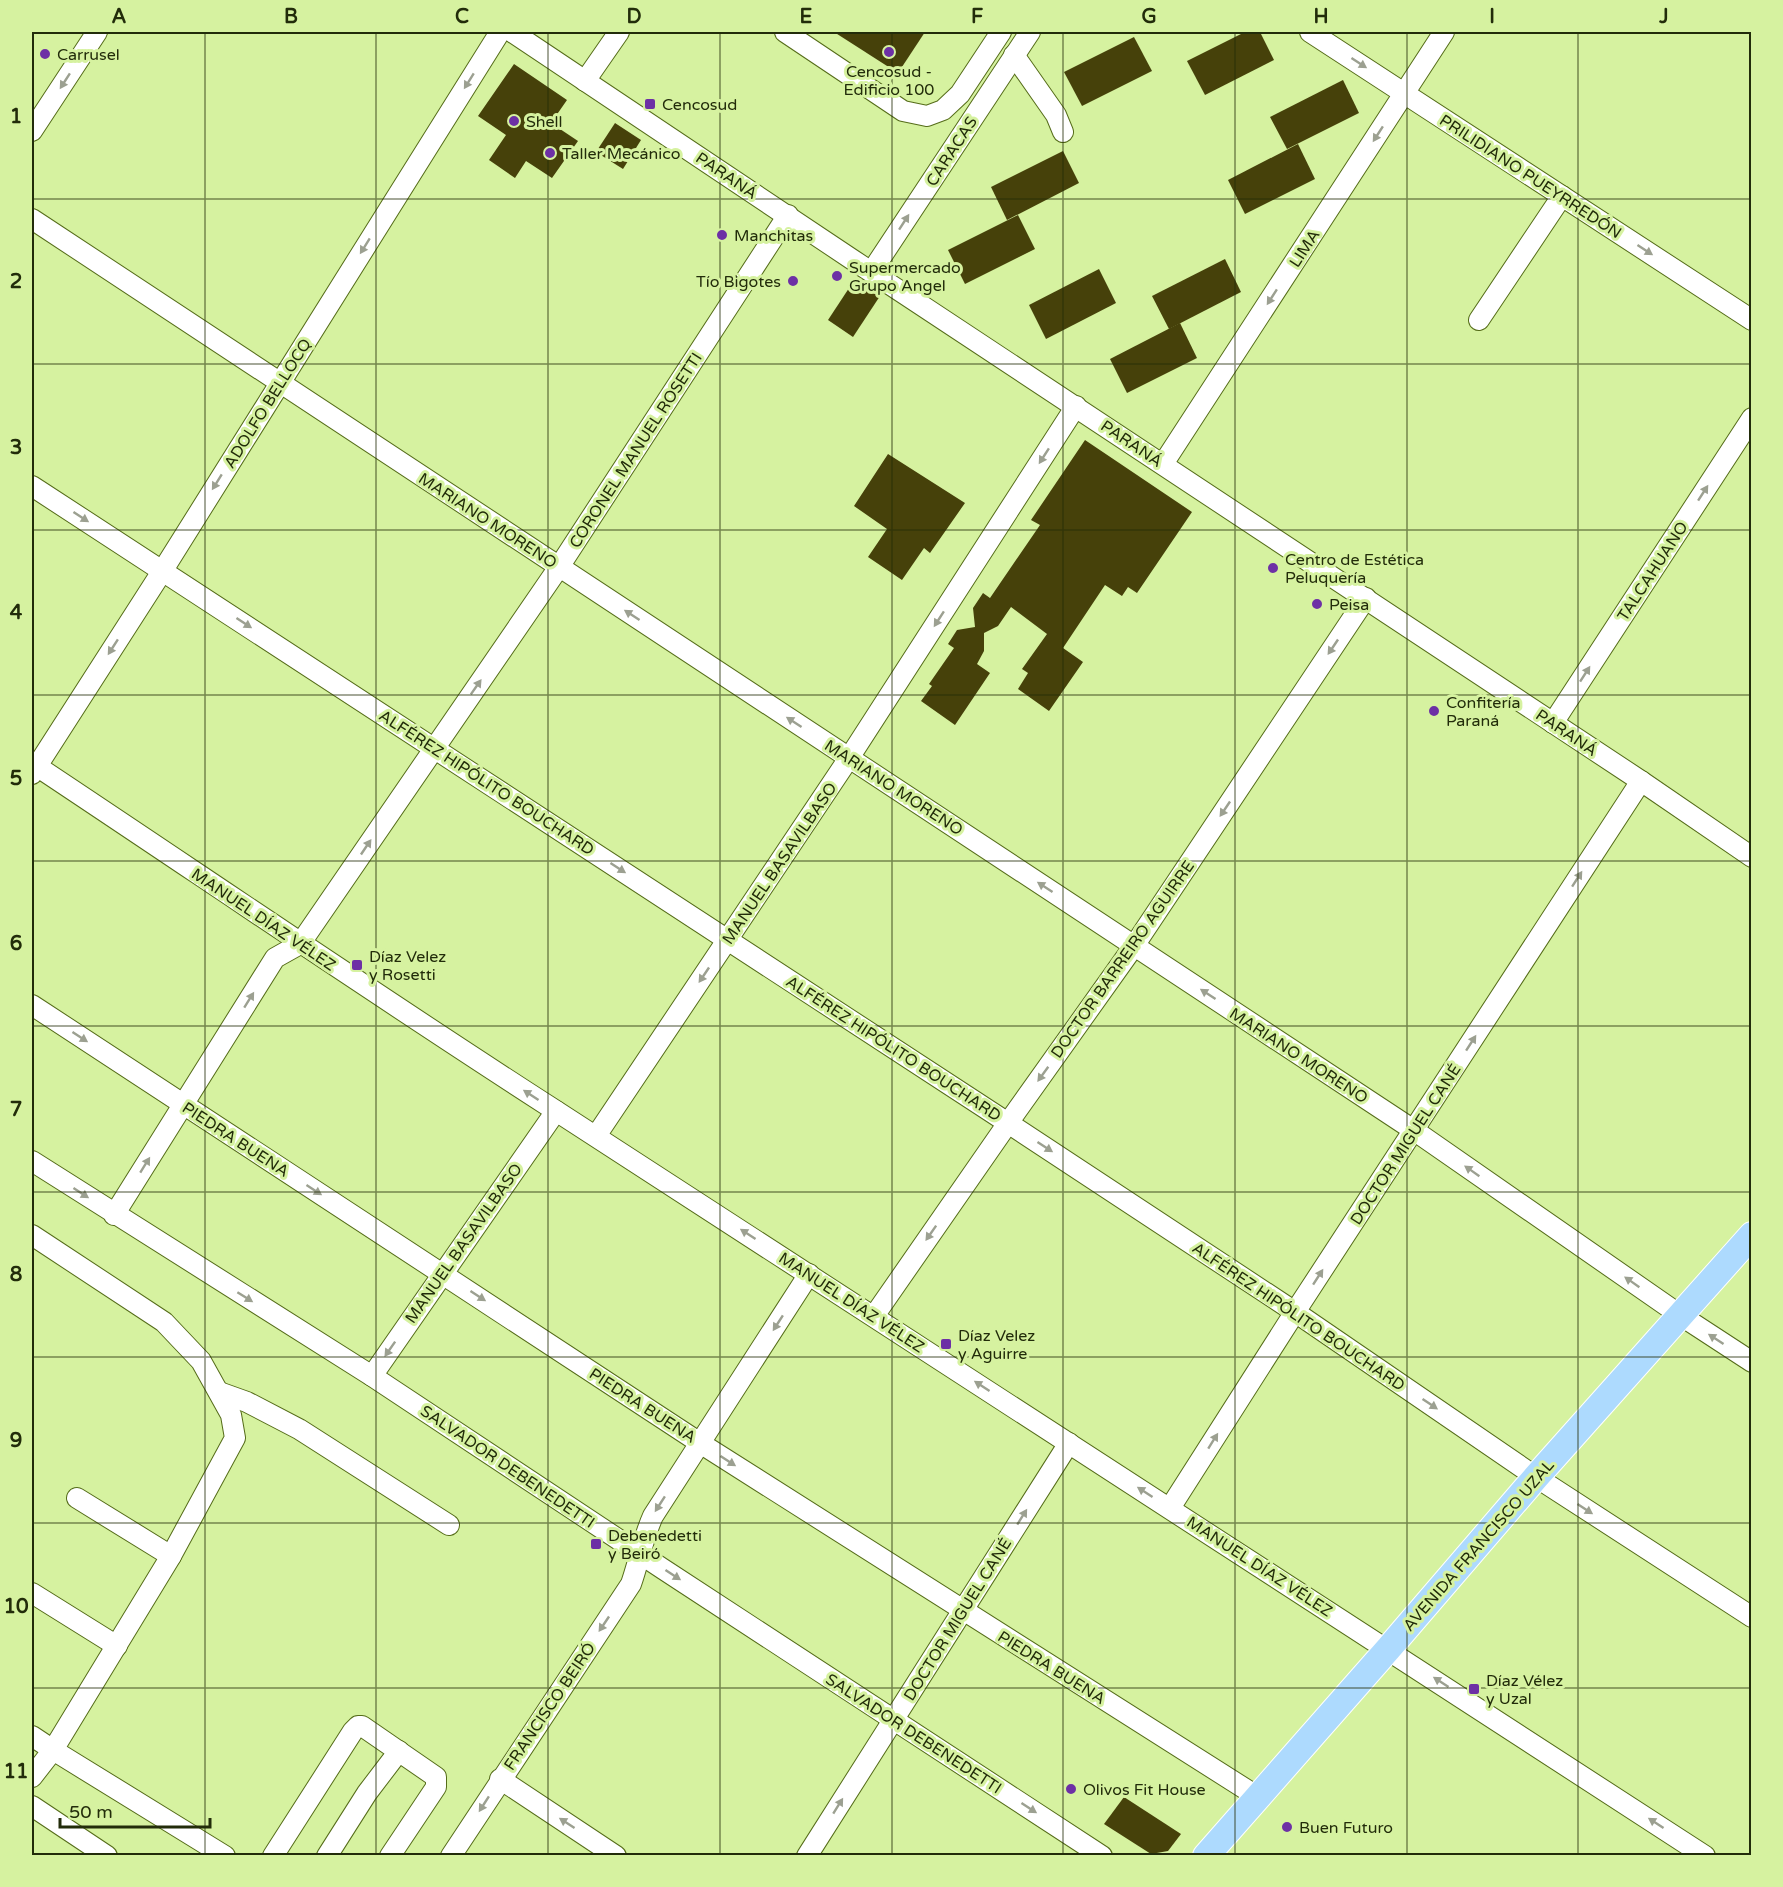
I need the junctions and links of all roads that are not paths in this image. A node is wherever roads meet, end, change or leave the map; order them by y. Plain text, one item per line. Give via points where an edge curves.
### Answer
1 (97, 32) edge
2 (500, 32) edge
3 (512, 32) edge
4 (619, 32) edge
5 (785, 32) edge
6 (1001, 32) edge
7 (1030, 32) edge
8 (1310, 32) edge
9 (1444, 32) edge
10 (1014, 55) junction
11 (585, 81) junction
12 (1404, 93) junction
13 (32, 131) edge
14 (1063, 132) dead end
15 (1562, 196) junction
16 (788, 215) junction
17 (32, 219) edge
18 (872, 271) junction
19 (1479, 320) dead end
20 (1752, 320) edge
21 (279, 383) junction
22 (1076, 406) junction
23 (1752, 418) edge
24 (1163, 464) junction
25 (32, 486) edge
26 (559, 567) junction
27 (163, 570) junction
28 (1366, 598) junction
29 (1553, 723) junction
30 (434, 747) junction
31 (849, 758) junction
32 (33, 768) edge
33 (1641, 781) junction
34 (1752, 856) edge
35 (727, 939) junction
36 (300, 944) junction
37 (1134, 946) junction
38 (32, 1005) edge
39 (183, 1105) junction
40 (556, 1111) junction
41 (1008, 1123) junction
42 (1414, 1131) junction
43 (596, 1136) junction
44 (32, 1161) edge
45 (114, 1215) junction
46 (32, 1235) edge
47 (1752, 1235) edge
48 (442, 1273) junction
49 (809, 1274) junction
50 (1295, 1312) junction
51 (1680, 1315) junction
52 (874, 1316) junction
53 (1752, 1362) edge
54 (372, 1376) junction
55 (219, 1392) junction
56 (700, 1443) junction
57 (1069, 1443) junction
58 (1536, 1477) junction
59 (78, 1498) dead end
60 (1170, 1508) junction
61 (449, 1525) dead end
62 (639, 1554) junction
63 (171, 1556) junction
64 (32, 1593) edge
65 (962, 1611) junction
66 (1752, 1617) edge
67 (117, 1646) junction
68 (1389, 1648) junction
69 (894, 1719) junction
70 (32, 1736) edge
71 (53, 1750) junction
72 (399, 1751) junction
73 (32, 1777) edge
74 (500, 1779) junction
75 (1258, 1797) junction
76 (32, 1806) edge
77 (107, 1856) edge
78 (225, 1856) edge
79 (273, 1856) edge
80 (327, 1856) edge
81 (390, 1856) edge
82 (451, 1856) edge
83 (616, 1856) edge
84 (807, 1856) edge
85 (1102, 1856) edge
86 (1206, 1856) edge
87 (1705, 1856) edge

1 -> 13 street
2 -> 21 street, ADOLFO BELLOCQ
3 - 11 street, PARANÁ
4 - 11 street
5 - 6 street via 903,111 927,116 943,110 960,94
7 - 10 street, CARACAS
8 -> 12 street, PRILIDIANO PUEYRREDÓN
9 - 12 street, LIMA
10 - 14 street via 1056,114
18 -> 10 street, CARACAS
11 - 16 street, PARANÁ
12 - 15 street, PRILIDIANO PUEYRREDÓN
12 -> 24 street, LIMA
15 - 19 street
15 -> 20 street, PRILIDIANO PUEYRREDÓN
16 - 18 street, PARANÁ
16 - 26 street, CORONEL MANUEL ROSETTI
17 - 21 street, MARIANO MORENO
18 - 22 street, PARANÁ
21 - 26 street, MARIANO MORENO
21 -> 27 street, ADOLFO BELLOCQ
22 - 24 street, PARANÁ
22 -> 31 street, MANUEL BASAVILBASO
29 -> 23 street, TALCAHUANO
24 - 28 street, PARANÁ
25 -> 27 street, ALFÉREZ HIPÓLITO BOUCHARD
30 -> 26 street, CORONEL MANUEL ROSETTI
31 -> 26 street, MARIANO MORENO
27 -> 30 street, ALFÉREZ HIPÓLITO BOUCHARD
27 -> 32 street, ADOLFO BELLOCQ
28 - 29 street, PARANÁ
28 -> 37 street, DOCTOR BARREIRO AGUIRRE
29 - 33 street, PARANÁ
30 -> 35 street, ALFÉREZ HIPÓLITO BOUCHARD
36 -> 30 street, CORONEL MANUEL ROSETTI
31 - 35 street, MANUEL BASAVILBASO
37 -> 31 street, MARIANO MORENO
32 - 36 street, MANUEL DÍAZ VÉLEZ
33 - 34 street, PARANÁ
42 -> 33 street, DOCTOR MIGUEL CANÉ
35 - 41 street, ALFÉREZ HIPÓLITO BOUCHARD
35 -> 43 street, MANUEL BASAVILBASO
39 -> 36 street, CORONEL MANUEL ROSETTI via 275,958
40 -> 36 street, MANUEL DÍAZ VÉLEZ
37 -> 41 street, DOCTOR BARREIRO AGUIRRE
42 -> 37 street, MARIANO MORENO
38 -> 39 street, PIEDRA BUENA
45 -> 39 street, CORONEL MANUEL ROSETTI
39 -> 48 street, PIEDRA BUENA
40 - 43 street, MANUEL DÍAZ VÉLEZ
40 - 48 street, MANUEL BASAVILBASO
41 -> 50 street, ALFÉREZ HIPÓLITO BOUCHARD
41 -> 52 street, DOCTOR BARREIRO AGUIRRE
50 -> 42 street, DOCTOR MIGUEL CANÉ
51 -> 42 street, MARIANO MORENO
49 -> 43 street, MANUEL DÍAZ VÉLEZ
44 -> 45 street, SALVADOR DEBENEDETTI
45 -> 54 street, SALVADOR DEBENEDETTI
46 - 55 street via 164,1322 201,1361
47 - 51 main road, AVENIDA FRANCISCO UZAL
48 -> 54 street, MANUEL BASAVILBASO
48 -> 56 street, PIEDRA BUENA
49 - 52 street, MANUEL DÍAZ VÉLEZ
49 -> 56 street
50 -> 58 street, ALFÉREZ HIPÓLITO BOUCHARD
60 -> 50 street, DOCTOR MIGUEL CANÉ
53 -> 51 street, MARIANO MORENO
51 - 58 main road, AVENIDA FRANCISCO UZAL
57 -> 52 street, MANUEL DÍAZ VÉLEZ
54 - 62 street, SALVADOR DEBENEDETTI
55 - 61 street via 299,1429
55 - 63 street via 236,1438
56 -> 62 street via 653,1516
56 -> 65 street, PIEDRA BUENA
60 -> 57 street, MANUEL DÍAZ VÉLEZ
65 -> 57 street, DOCTOR MIGUEL CANÉ
58 -> 66 street, ALFÉREZ HIPÓLITO BOUCHARD
58 - 68 main road, AVENIDA FRANCISCO UZAL
59 - 63 street
60 - 68 street, MANUEL DÍAZ VÉLEZ
62 -> 69 street, SALVADOR DEBENEDETTI
62 -> 74 street, FRANCISCO BEIRÓ via 630,1584
63 - 67 street
64 - 67 street
65 - 69 street, DOCTOR MIGUEL CANÉ
65 - 75 street, PIEDRA BUENA
67 - 71 street
68 - 75 main road, AVENIDA FRANCISCO UZAL
87 -> 68 street, MANUEL DÍAZ VÉLEZ
84 -> 69 street, DOCTOR MIGUEL CANÉ
69 -> 85 street, SALVADOR DEBENEDETTI
70 - 71 street
71 - 73 street
71 - 78 street
72 - 79 street via 358,1726
72 - 80 street via 366,1793
72 - 81 street via 438,1782
74 -> 82 street, FRANCISCO BEIRÓ
83 -> 74 street
75 - 86 main road, AVENIDA FRANCISCO UZAL
76 - 77 street

